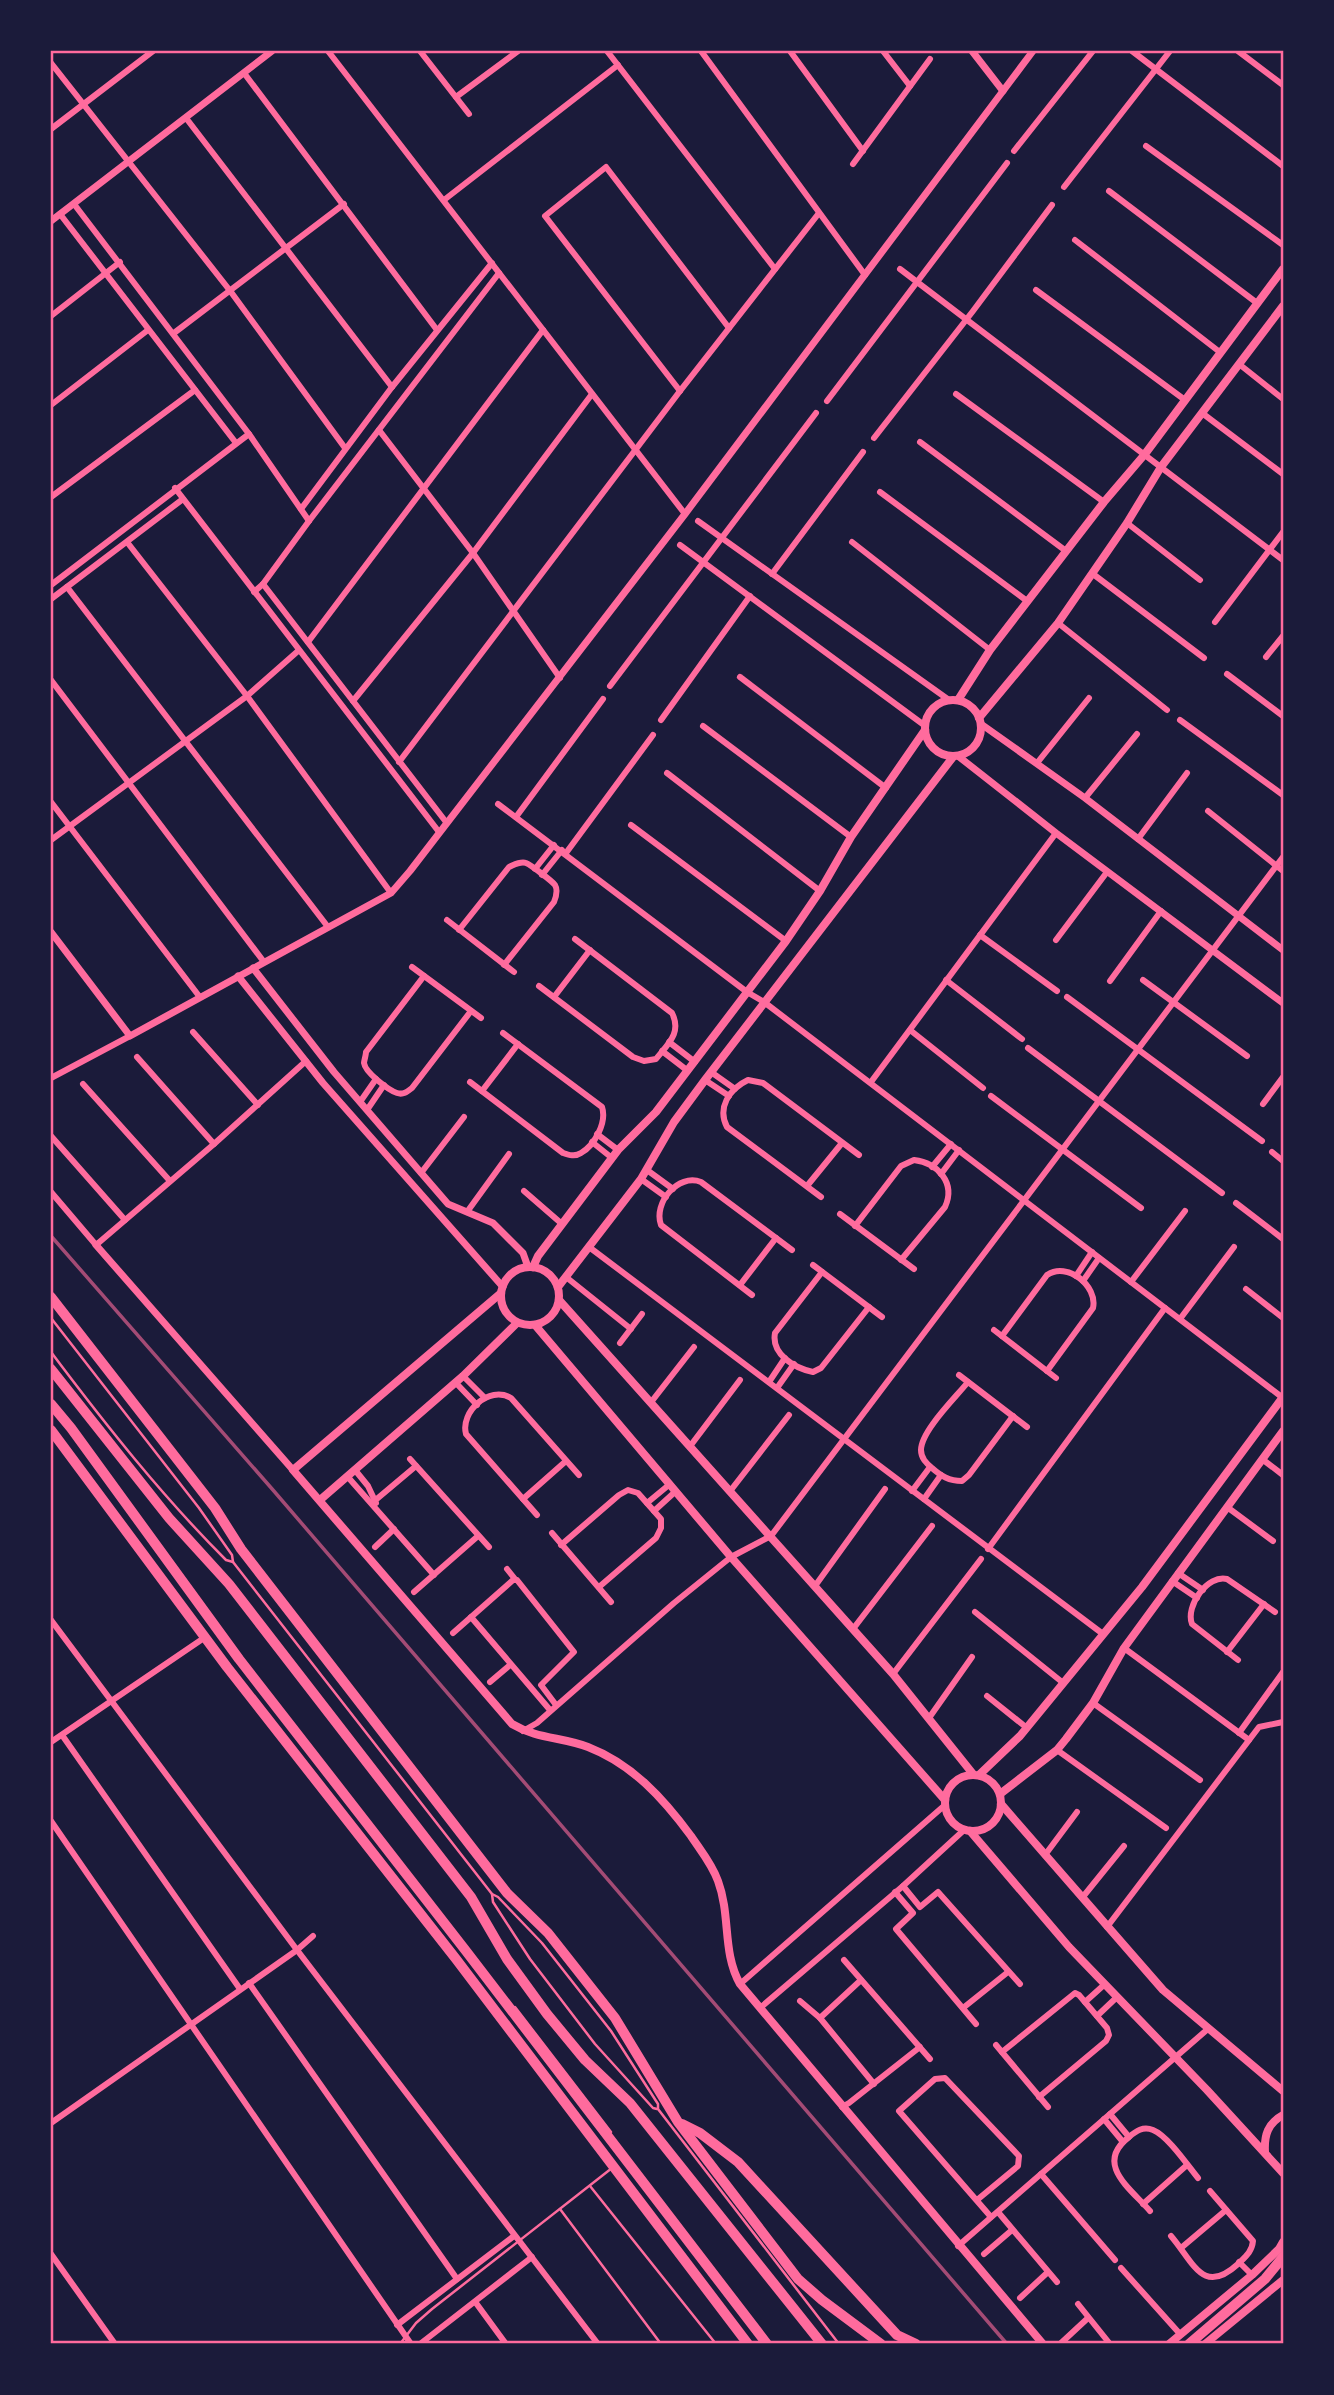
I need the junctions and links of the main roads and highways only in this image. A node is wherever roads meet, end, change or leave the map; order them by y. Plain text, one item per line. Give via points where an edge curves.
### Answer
1 (1283, 269) edge
2 (1283, 306) edge
3 (1280, 318) edge
4 (953, 700) junction
5 (980, 721) junction
6 (925, 728) junction
7 (956, 757) junction
8 (531, 1267) junction
9 (558, 1287) junction
10 (502, 1290) junction
11 (51, 1297) edge
12 (559, 1300) junction
13 (517, 1323) junction
14 (535, 1325) junction
15 (51, 1369) edge
16 (1283, 1397) edge
17 (51, 1405) edge
18 (51, 1430) edge
19 (1283, 1431) edge
20 (320, 1500) junction
21 (976, 1774) junction
22 (1001, 1799) junction
23 (945, 1803) junction
24 (967, 1830) junction
25 (1283, 2091) edge
26 (1283, 2115) edge
27 (678, 2122) junction
28 (1265, 2152) junction
29 (1283, 2173) edge
30 (1283, 2242) edge
31 (1283, 2257) edge
32 (1283, 2268) edge
33 (1283, 2280) edge
34 (1262, 2282) junction
35 (897, 2335) junction
36 (876, 2343) edge
37 (748, 2344) edge
38 (767, 2344) edge
39 (822, 2344) edge
40 (916, 2344) edge
41 (1043, 2344) edge
42 (1169, 2344) edge
43 (1189, 2344) edge
44 (1205, 2344) edge

1 - 4 main road
2 - 3 main road
3 - 5 main road via 1161,467 1058,623
4 - 5 main road via 967,703
4 - 6 main road via 930,711
5 - 7 main road via 978,741
6 - 7 main road via 931,746 945,756
6 - 8 main road via 786,941 656,1112 618,1150
7 - 9 main road via 711,1072 674,1122 641,1179
8 - 9 main road via 549,1273
8 - 10 main road via 512,1273
9 - 12 main road
10 - 13 main road via 502,1304
10 - 20 main road via 293,1470
11 - 27 highway via 507,1893 548,1933 615,2018
12 - 14 main road via 551,1317
12 - 21 main road via 893,1674
13 - 14 main road
13 - 20 main road via 459,1380
14 - 23 main road
15 - 39 highway via 169,1518 229,1584 471,1897 507,1959 547,2014 585,2060 630,2103
16 - 21 main road via 1142,1587 1027,1728
17 - 38 highway via 239,1659
18 - 37 highway via 227,1667
19 - 22 main road via 1124,1648 1093,1703 1057,1750
20 - 41 main road via 512,1724 610,1757 650,1786 680,1821 718,1880 728,1958 740,1984
21 - 22 main road via 996,1785
21 - 23 main road via 954,1782
22 - 24 main road via 998,1816 989,1826
22 - 25 main road via 1163,1990
23 - 24 main road via 951,1820
24 - 28 main road via 1069,1947
26 - 28 main road via 1269,2126
27 - 35 highway via 738,2162
27 - 36 highway via 799,2279
28 - 29 main road
30 - 42 main road via 1244,2283
31 - 34 highway
32 - 34 highway
33 - 44 main road
34 - 43 highway
35 - 36 highway
35 - 40 highway

